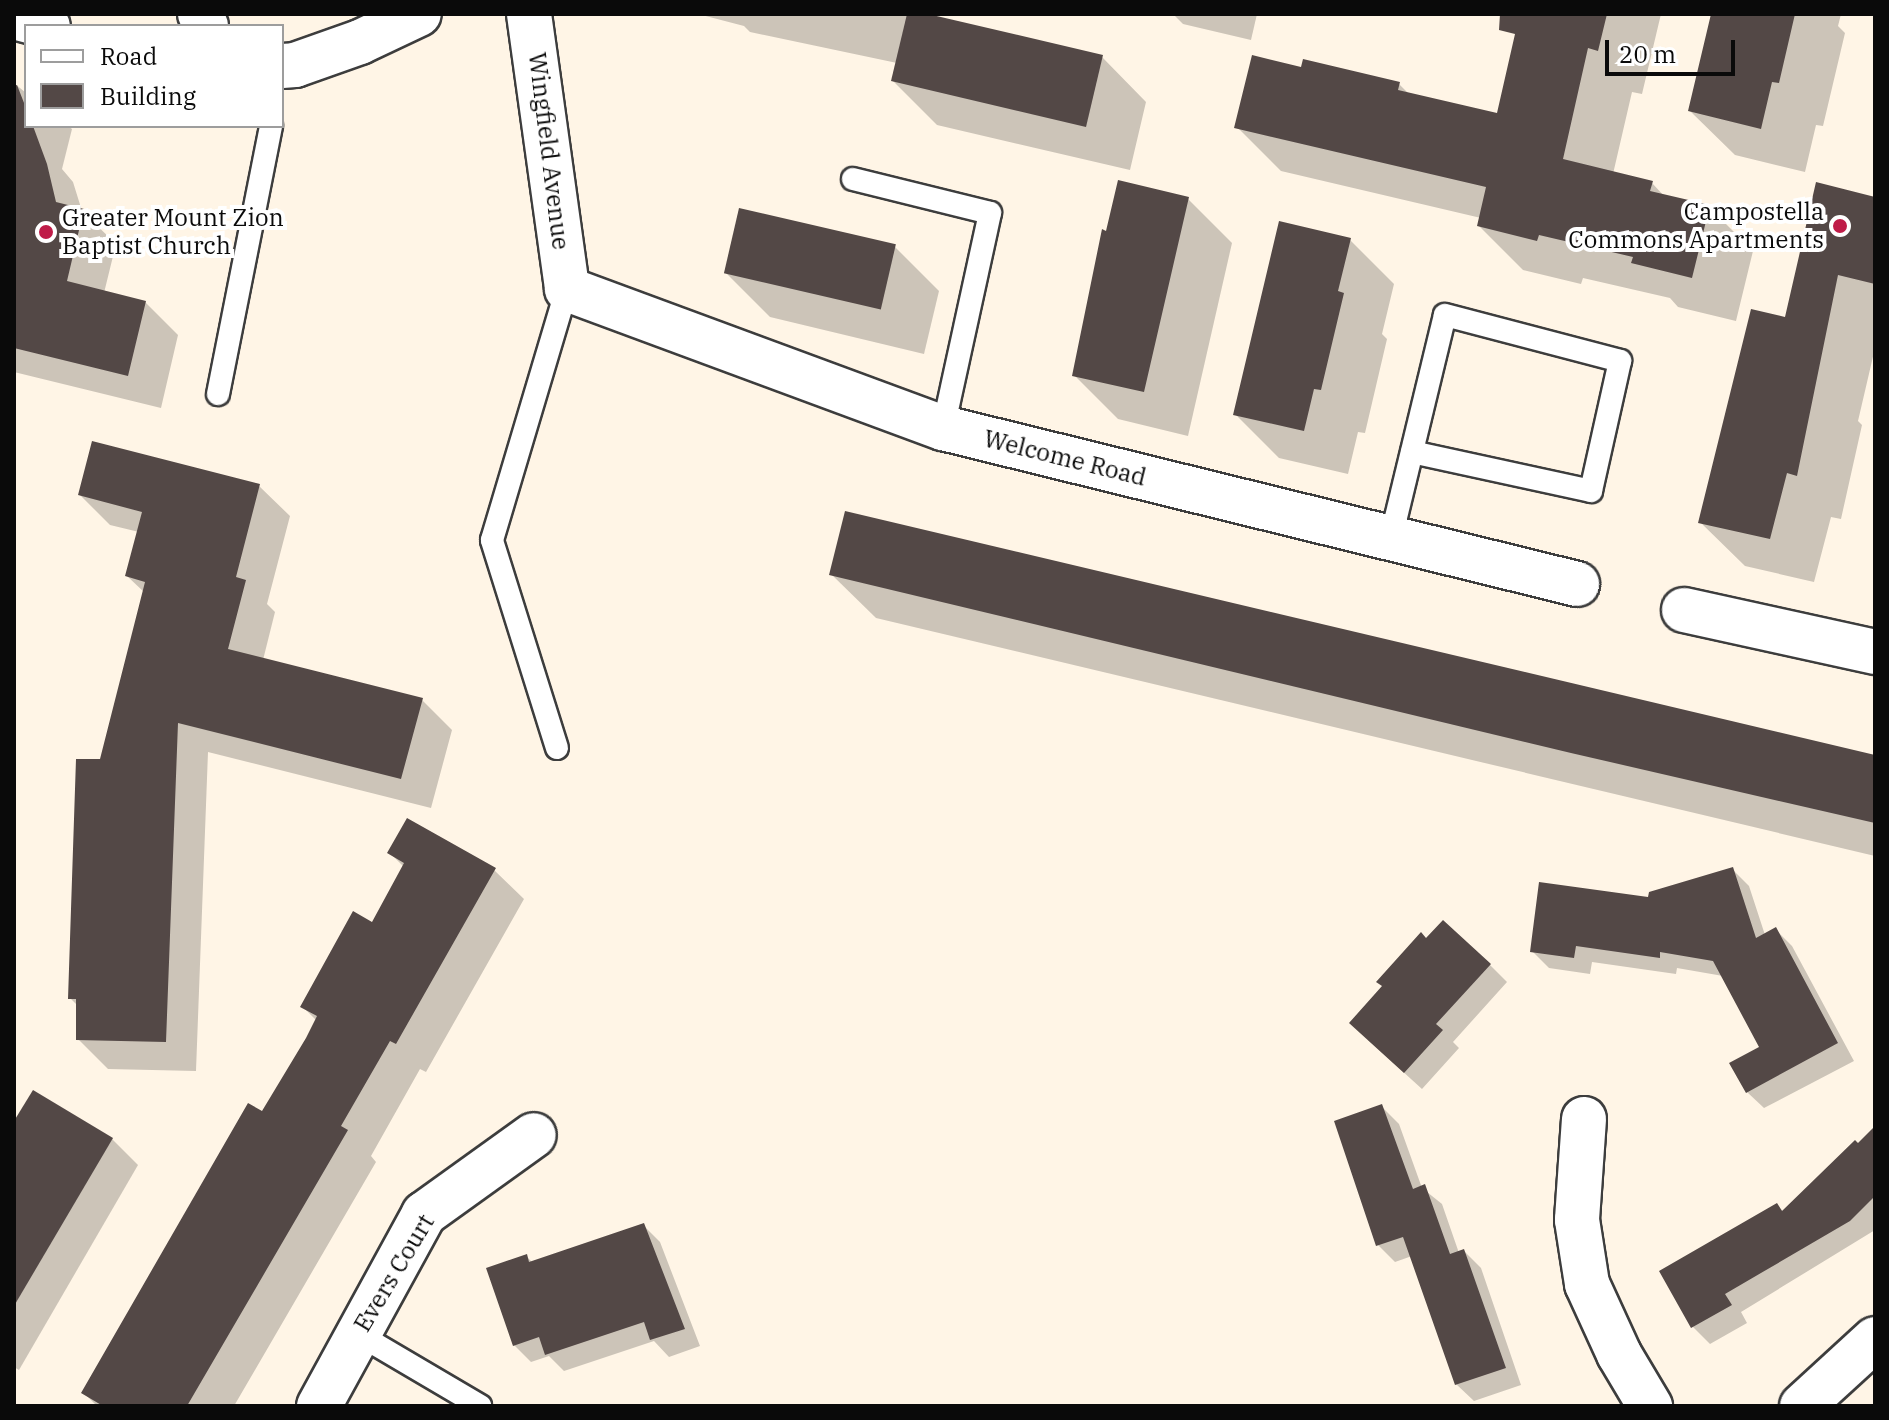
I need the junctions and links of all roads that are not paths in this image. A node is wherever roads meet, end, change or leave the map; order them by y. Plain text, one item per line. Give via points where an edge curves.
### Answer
1 (419, 14) edge
2 (529, 14) edge
3 (14, 17) edge
4 (40, 24) edge
5 (284, 66) edge
6 (271, 128) edge
7 (853, 179) dead end
8 (567, 289) junction
9 (218, 394) dead end
10 (943, 428) junction
11 (1412, 452) junction
12 (1391, 538) junction
13 (1577, 584) dead end
14 (1684, 610) dead end
15 (1875, 652) edge
16 (557, 748) dead end
17 (1584, 1119) dead end
18 (534, 1135) dead end
19 (358, 1334) junction
20 (1875, 1339) edge
21 (319, 1406) edge
22 (480, 1406) edge
23 (1650, 1406) edge
24 (1802, 1406) edge

1 - 5 street via 360,42
2 - 8 street, Wingfield Avenue
3 - 4 street
6 - 9 lane
7 - 10 lane via 990,213
8 - 10 street, Welcome Road
8 - 16 lane via 492,540
10 - 12 street, Welcome Road
11 - 11 lane via 1445,315 1620,361 1591,491
11 - 12 lane
12 - 13 street, Welcome Road
14 - 15 street
17 - 23 street via 1577,1220 1587,1284
18 - 19 street, Evers Court via 424,1214
19 - 21 street, Evers Court
19 - 22 lane
20 - 24 street

